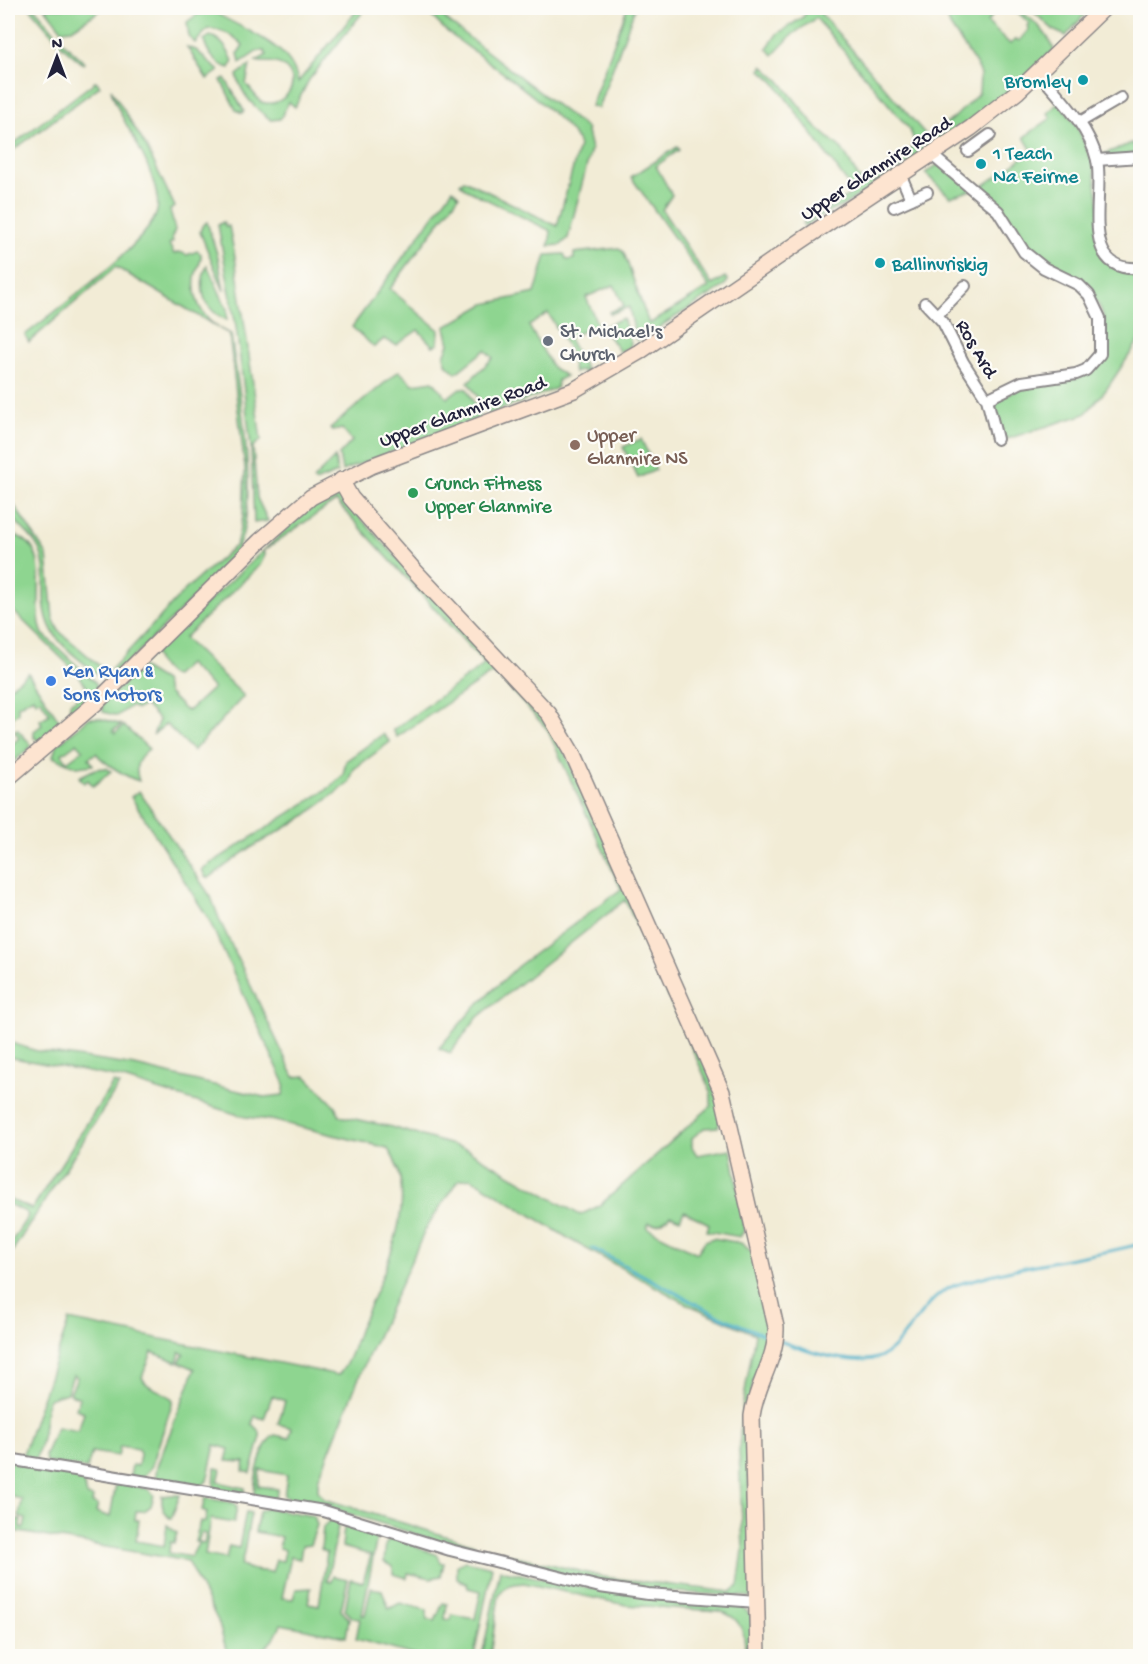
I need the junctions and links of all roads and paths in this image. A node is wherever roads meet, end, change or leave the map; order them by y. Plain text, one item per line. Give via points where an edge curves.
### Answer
1 (1104, 8) edge
2 (1038, 72) junction
3 (1121, 98) dead end
4 (1080, 122) junction
5 (971, 128) junction
6 (990, 135) dead end
7 (980, 142) junction
8 (968, 151) dead end
9 (933, 156) junction
10 (1140, 157) edge
11 (1097, 160) junction
12 (901, 176) junction
13 (927, 192) dead end
14 (911, 199) junction
15 (894, 207) dead end
16 (1140, 268) edge
17 (965, 286) dead end
18 (926, 303) dead end
19 (938, 314) junction
20 (987, 399) junction
21 (997, 439) dead end
22 (341, 480) junction
23 (8, 778) edge
24 (8, 1459) edge
25 (757, 1602) junction
26 (758, 1656) edge

1 - 2 main road, Upper Glanmire Road
2 - 4 street
2 - 5 main road, Upper Glanmire Road
3 - 4 street
4 - 11 street
5 - 7 street
5 - 9 main road, Upper Glanmire Road
6 - 7 street
7 - 8 street
9 - 12 main road, Upper Glanmire Road
9 - 20 street, Ros Ard via 998,212 1024,252 1044,268 1079,285 1089,295 1100,318 1100,354 1086,370 1022,382
10 - 11 street
11 - 16 street via 1098,240 1107,256 1118,264
12 - 14 street
12 - 22 main road, Upper Glanmire Road via 591,381
13 - 14 street
14 - 15 street
17 - 19 street, Ros Ard
18 - 19 street, Ros Ard
19 - 20 street, Ros Ard
20 - 21 street, Ros Ard
22 - 23 main road, Upper Glanmire Road via 288,515 109,691
22 - 25 main road via 351,498 414,570 555,722 713,1067 725,1102 776,1327 774,1352 759,1382 752,1416
24 - 25 street via 324,1511 450,1550 600,1587
25 - 26 main road

